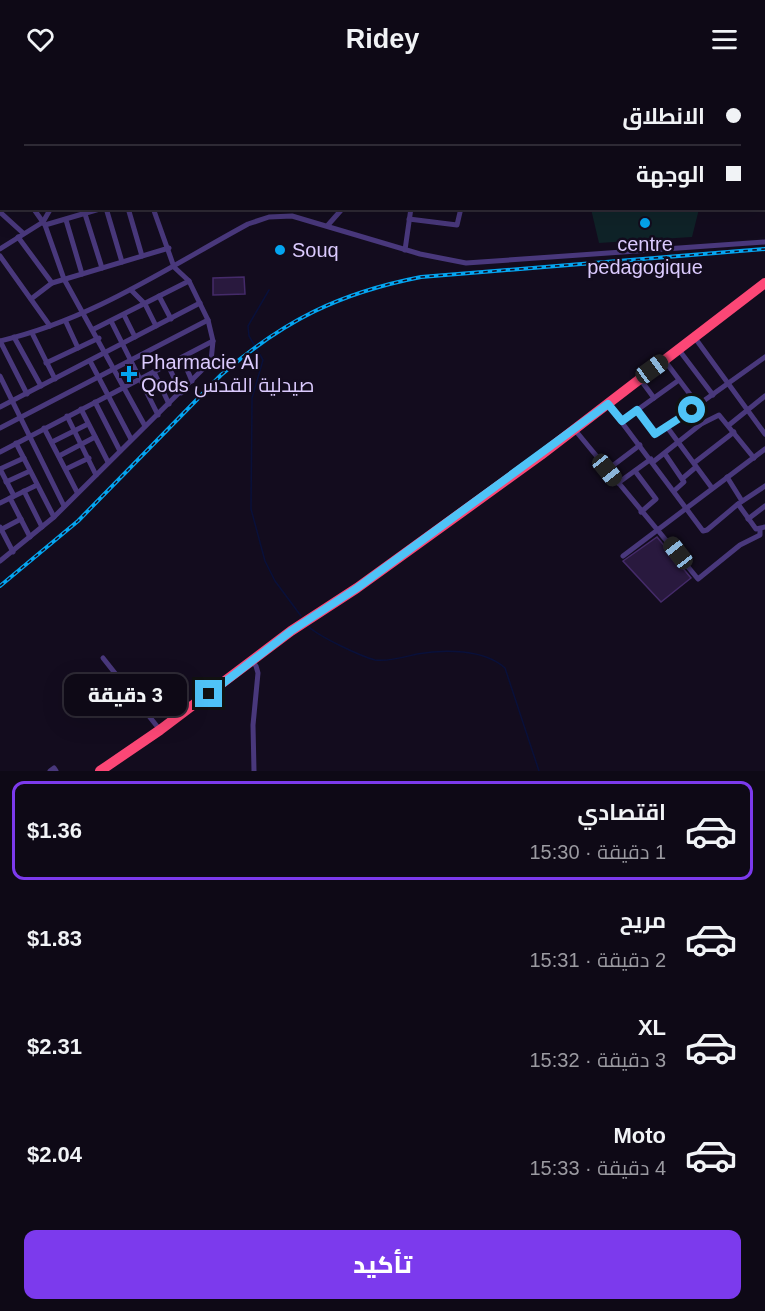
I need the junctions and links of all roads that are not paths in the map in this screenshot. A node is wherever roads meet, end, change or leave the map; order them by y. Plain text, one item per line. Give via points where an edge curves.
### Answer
1 (34, 210) edge
2 (50, 210) edge
3 (106, 210) edge
4 (129, 210) edge
5 (154, 210) edge
6 (341, 210) edge
7 (410, 210) edge
8 (461, 210) edge
9 (0, 212) edge
10 (88, 212) edge
11 (409, 219) junction
12 (66, 220) junction
13 (44, 224) junction
14 (328, 225) junction
15 (24, 233) junction
16 (18, 237) junction
17 (765, 242) edge
18 (169, 248) junction
19 (0, 249) edge
20 (405, 250) junction
21 (0, 256) edge
22 (142, 256) junction
23 (122, 262) junction
24 (174, 267) junction
25 (102, 268) junction
26 (82, 274) junction
27 (64, 279) junction
28 (189, 281) junction
29 (764, 282) edge
30 (52, 283) junction
31 (131, 290) junction
32 (159, 296) junction
33 (31, 299) junction
34 (200, 303) junction
35 (145, 304) junction
36 (84, 314) junction
37 (124, 315) junction
38 (171, 319) junction
39 (208, 320) junction
40 (111, 321) junction
41 (66, 322) junction
42 (50, 326) junction
43 (156, 326) junction
44 (94, 329) junction
45 (32, 333) junction
46 (135, 337) junction
47 (14, 338) junction
48 (99, 338) junction
49 (695, 338) junction
50 (0, 341) edge
51 (213, 341) junction
52 (122, 344) junction
53 (78, 348) junction
54 (679, 350) junction
55 (106, 352) junction
56 (182, 358) junction
57 (764, 358) edge
58 (665, 360) junction
59 (90, 361) junction
60 (130, 361) junction
61 (46, 363) junction
62 (168, 365) junction
63 (115, 369) junction
64 (154, 372) junction
65 (0, 376) edge
66 (99, 377) junction
67 (55, 379) junction
68 (140, 379) junction
69 (640, 379) junction
70 (679, 380) junction
71 (192, 381) junction
72 (728, 384) junction
73 (41, 386) junction
74 (124, 387) junction
75 (181, 393) junction
76 (27, 394) junction
77 (108, 395) junction
78 (713, 395) junction
79 (765, 396) edge
80 (654, 398) junction
81 (12, 401) junction
82 (95, 402) junction
83 (169, 404) junction
84 (608, 404) junction
85 (698, 405) junction
86 (0, 407) edge
87 (81, 409) junction
88 (637, 410) junction
89 (692, 410) junction
90 (747, 410) junction
91 (158, 415) junction
92 (68, 416) junction
93 (21, 417) junction
94 (622, 421) junction
95 (88, 424) junction
96 (701, 424) junction
97 (729, 425) junction
98 (145, 426) junction
99 (668, 427) junction
100 (0, 428) edge
101 (44, 428) junction
102 (75, 430) junction
103 (575, 430) junction
104 (734, 432) junction
105 (765, 434) edge
106 (30, 436) junction
107 (95, 437) junction
108 (131, 440) junction
109 (51, 442) junction
110 (678, 442) junction
111 (16, 443) junction
112 (82, 444) junction
113 (640, 445) junction
114 (765, 449) edge
115 (120, 451) junction
116 (0, 452) edge
117 (665, 454) junction
118 (59, 456) junction
119 (24, 458) junction
120 (89, 458) junction
121 (754, 458) junction
122 (652, 461) junction
123 (108, 462) junction
124 (695, 465) junction
125 (0, 469) edge
126 (66, 469) junction
127 (607, 470) junction
128 (30, 471) junction
129 (634, 471) junction
130 (96, 475) junction
131 (727, 477) junction
132 (683, 478) junction
133 (6, 482) junction
134 (618, 483) junction
135 (37, 484) junction
136 (765, 486) edge
137 (712, 488) junction
138 (24, 491) junction
139 (674, 491) junction
140 (78, 492) junction
141 (12, 497) junction
142 (0, 503) edge
143 (740, 503) junction
144 (64, 506) junction
145 (765, 506) edge
146 (686, 508) junction
147 (641, 512) junction
148 (54, 516) junction
149 (21, 519) junction
150 (748, 519) junction
151 (42, 527) junction
152 (0, 528) edge
153 (763, 528) edge
154 (656, 531) junction
155 (30, 537) junction
156 (13, 552) junction
157 (622, 556) dead end
158 (0, 561) edge
159 (103, 658) dead end
160 (254, 664) junction
161 (196, 707) junction
162 (160, 730) junction
163 (50, 771) edge
164 (56, 771) edge
165 (100, 771) edge
166 (110, 771) edge
167 (254, 771) edge

1 - 13 street
2 - 13 street
3 - 23 street
4 - 22 street
5 - 18 street
6 - 14 street
7 - 11 street
8 - 11 street via 457,225
9 - 15 street
10 - 12 street
10 - 25 street
11 - 20 street
12 - 13 street
12 - 26 street
13 - 15 street
13 - 27 street
14 - 20 street
14 - 24 street via 292,216 269,217 248,224
15 - 16 street
16 - 19 street
16 - 30 street
17 - 20 street via 466,263
18 - 22 street
18 - 24 street
21 - 33 street
22 - 23 street
23 - 25 street
24 - 28 street
24 - 31 street
25 - 26 street
26 - 27 street
27 - 30 street
27 - 36 street
28 - 32 street
28 - 34 street
29 - 49 highway
30 - 33 street
31 - 35 street
31 - 36 street
32 - 35 street
32 - 38 street
33 - 42 street
34 - 38 street
34 - 39 street
35 - 37 street
35 - 43 street
36 - 41 street
36 - 44 street
37 - 40 street
37 - 46 street
38 - 43 street
39 - 51 street
39 - 60 street
40 - 44 street
40 - 52 street
41 - 42 street
41 - 53 street
42 - 45 street
43 - 46 street
44 - 48 street
45 - 47 street
45 - 61 street
46 - 52 street
47 - 50 street
47 - 73 street
48 - 53 street
48 - 55 street
49 - 54 highway
49 - 72 street
50 - 76 street
51 - 56 street
51 - 71 street via 211,361
52 - 55 street
52 - 60 street
53 - 61 street
54 - 58 highway
54 - 78 street
55 - 59 street
55 - 63 street
56 - 62 street
56 - 71 street
57 - 72 street
58 - 69 highway
58 - 70 street
59 - 66 street
59 - 67 street
60 - 63 street
60 - 68 street
61 - 67 street
62 - 64 street
62 - 75 street
63 - 66 street
63 - 74 street
64 - 68 street
64 - 83 street
65 - 81 street
66 - 77 street
66 - 93 street
67 - 73 street
68 - 74 street
68 - 91 street
69 - 80 street
69 - 84 highway
70 - 80 street
70 - 85 street
71 - 75 street
72 - 78 street
72 - 90 street
73 - 76 street
74 - 77 street
74 - 98 street
75 - 83 street
76 - 81 street
77 - 82 street
77 - 108 street
78 - 85 street
79 - 90 street
80 - 88 street
81 - 86 street
81 - 93 street
82 - 87 street
82 - 115 street
83 - 91 street
84 - 94 street
84 - 103 highway
85 - 89 street
87 - 92 street
87 - 95 street
88 - 94 street
88 - 99 street via 654,434
89 - 96 street
89 - 99 street
90 - 97 street
90 - 105 street
91 - 98 street
92 - 101 street
92 - 102 street
93 - 100 street
93 - 106 street
94 - 113 street
95 - 102 street
95 - 107 street
96 - 97 street via 719,415
96 - 110 street
97 - 104 street
98 - 108 street
99 - 110 street
101 - 106 street
101 - 109 street
102 - 109 street
102 - 112 street
103 - 127 street
103 - 160 highway via 291,631
104 - 121 street
104 - 124 street
106 - 111 street
106 - 144 street
107 - 112 street
107 - 123 street
108 - 115 street
109 - 118 street
110 - 117 street
110 - 124 street
111 - 116 street
111 - 119 street
112 - 118 street
112 - 120 street
113 - 122 street
113 - 127 street
114 - 121 street
115 - 123 street
117 - 122 street
117 - 132 street
118 - 126 street
119 - 125 street
119 - 128 street
120 - 126 street
120 - 130 street
121 - 131 street
122 - 129 street
122 - 139 street
123 - 130 street
124 - 132 street
124 - 137 street
125 - 133 street
126 - 140 street
127 - 134 street
128 - 133 street
128 - 135 street
129 - 134 street
129 - 147 street via 656,499
130 - 140 street
131 - 137 street
131 - 143 street
132 - 139 street via 684,483
133 - 141 street
134 - 147 street
135 - 138 street
135 - 148 street
136 - 143 street
137 - 146 street
138 - 141 street
138 - 151 street
139 - 146 street
140 - 144 street
141 - 142 street
141 - 149 street
143 - 146 street via 705,531
143 - 150 street
144 - 148 street
145 - 150 street
146 - 154 street
147 - 154 street
148 - 151 street
149 - 152 street
149 - 155 street
150 - 153 street via 756,529
151 - 155 street
152 - 156 street
153 - 154 street via 760,535 698,579 668,540
154 - 157 street
155 - 156 street
156 - 158 street
159 - 162 street
160 - 161 highway
160 - 167 street
161 - 162 highway
161 - 166 highway
162 - 165 highway
163 - 164 street

